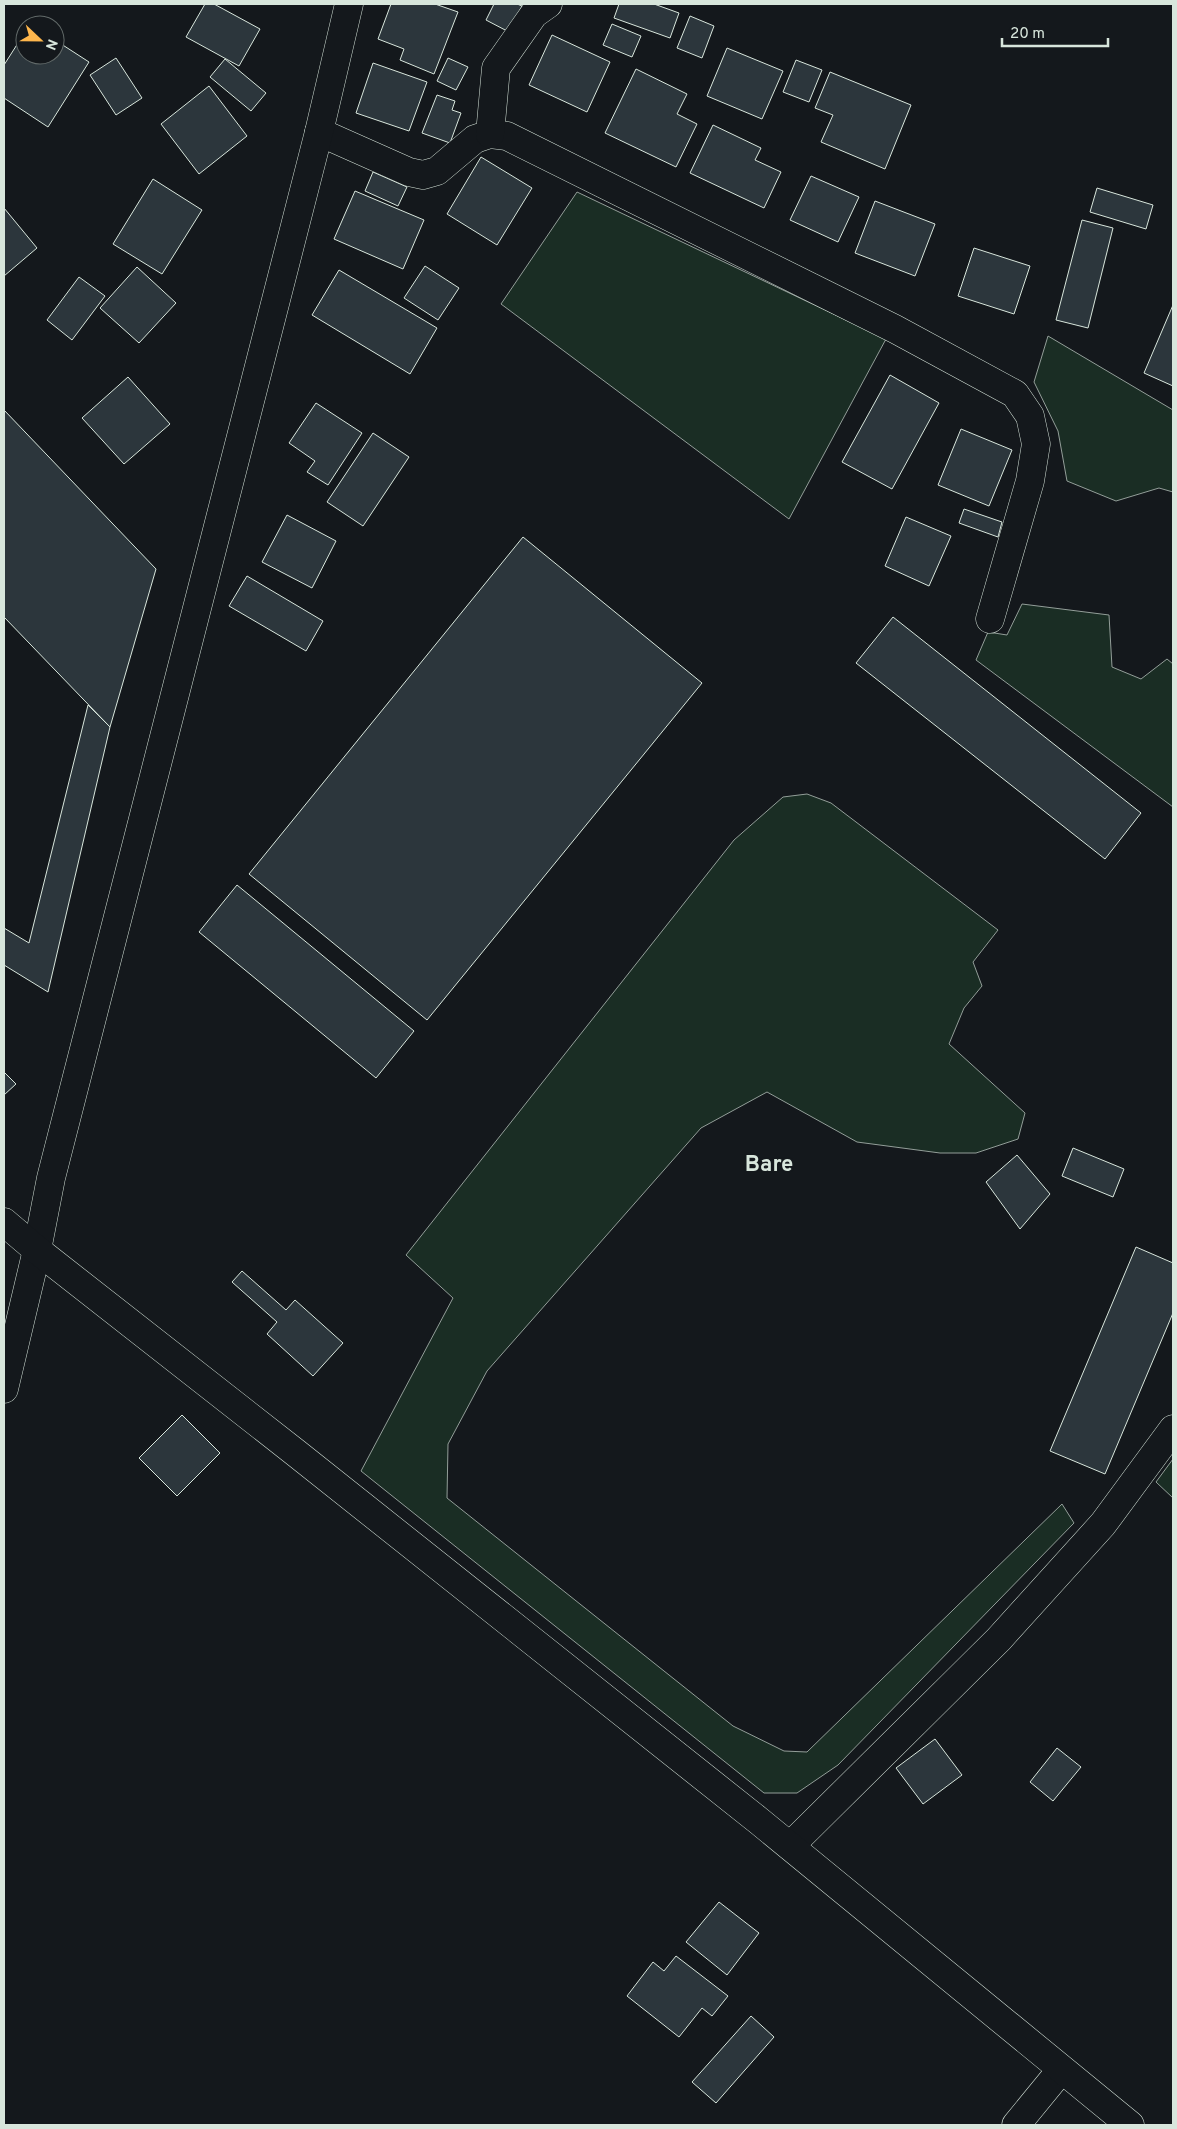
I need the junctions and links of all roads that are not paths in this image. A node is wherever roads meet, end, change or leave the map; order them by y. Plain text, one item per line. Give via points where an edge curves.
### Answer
1 (349, 4) edge
2 (548, 4) edge
3 (318, 132) junction
4 (490, 134) junction
5 (990, 619) dead end
6 (4, 1222) edge
7 (37, 1250) junction
8 (4, 1389) edge
9 (1173, 1429) edge
10 (790, 1846) junction
11 (1061, 2070) junction
12 (1016, 2125) edge
13 (1130, 2125) edge

1 - 3 street
2 - 4 street via 534,14 496,68
3 - 4 street via 409,172 423,175 437,171 475,139
3 - 7 street via 54,1168
4 - 5 street via 507,136 895,329 1015,394 1030,416 1036,444 1030,480
6 - 7 street
7 - 8 street
7 - 10 street
9 - 10 street via 1103,1524 999,1639
10 - 11 street
11 - 12 street
11 - 13 street

